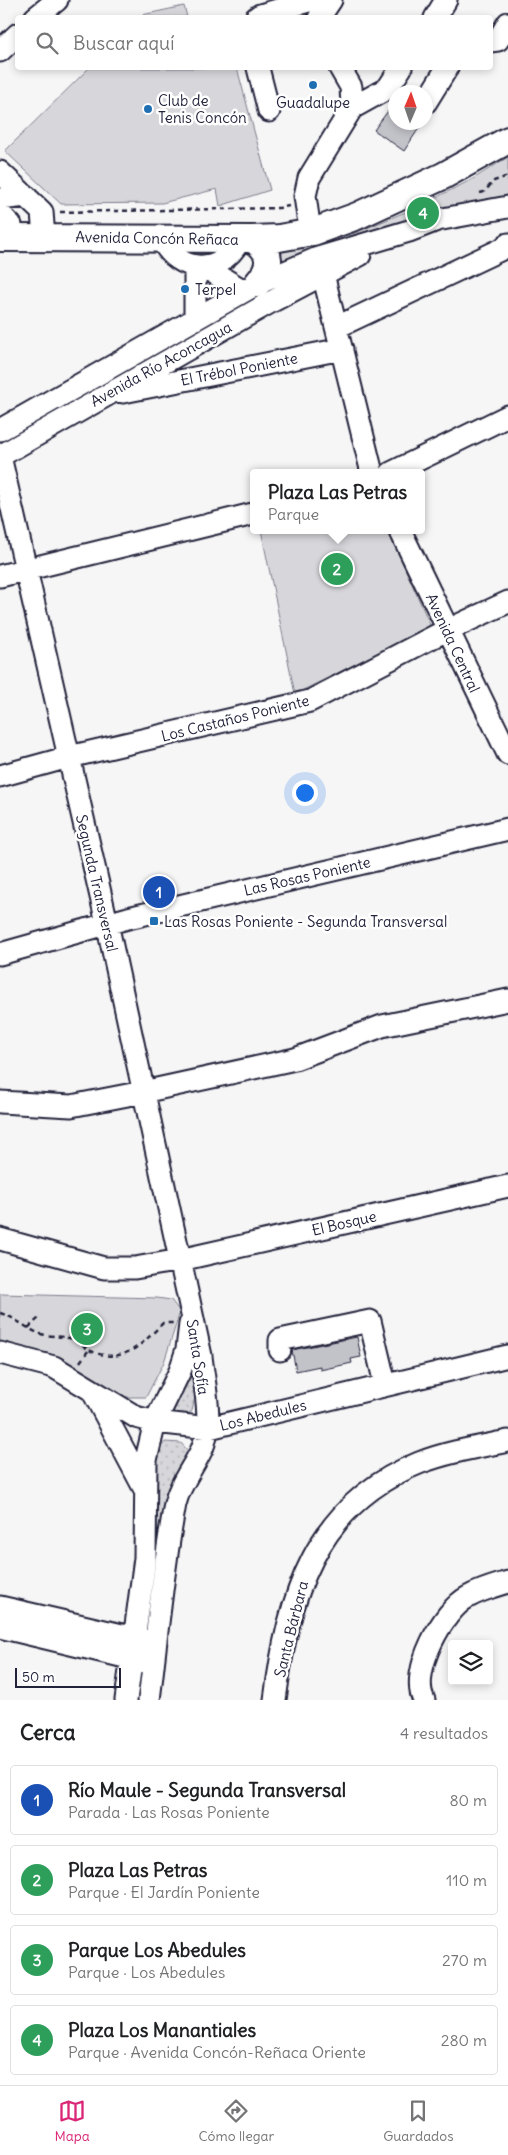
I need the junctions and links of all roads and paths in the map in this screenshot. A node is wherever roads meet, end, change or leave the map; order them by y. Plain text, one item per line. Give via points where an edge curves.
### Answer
1 (56, 0) edge
2 (321, 9) edge
3 (38, 15) edge
4 (260, 15) edge
5 (508, 23) edge
6 (15, 37) edge
7 (493, 41) edge
8 (0, 51) edge
9 (259, 70) edge
10 (341, 70) edge
11 (400, 70) edge
12 (447, 70) edge
13 (433, 91) edge
14 (352, 108) junction
15 (269, 111) dead end
16 (508, 134) edge
17 (508, 140) edge
18 (0, 172) edge
19 (26, 196) junction
20 (0, 199) edge
21 (508, 207) edge
22 (309, 215) junction
23 (3, 225) edge
24 (43, 225) junction
25 (161, 238) junction
26 (246, 239) junction
27 (508, 244) edge
28 (199, 266) junction
29 (321, 266) junction
30 (250, 288) junction
31 (195, 319) junction
32 (337, 327) junction
33 (342, 349) junction
34 (106, 395) junction
35 (508, 416) edge
36 (0, 430) edge
37 (0, 456) edge
38 (371, 469) edge
39 (399, 469) edge
40 (250, 515) edge
41 (402, 534) edge
42 (25, 568) junction
43 (0, 576) edge
44 (508, 602) edge
45 (448, 631) junction
46 (508, 754) edge
47 (69, 757) junction
48 (0, 776) edge
49 (508, 829) edge
50 (107, 923) junction
51 (0, 954) edge
52 (508, 1000) edge
53 (143, 1092) junction
54 (0, 1102) edge
55 (508, 1186) edge
56 (0, 1239) edge
57 (180, 1260) junction
58 (191, 1312) junction
59 (0, 1313) edge
60 (39, 1318) dead end
61 (28, 1328) junction
62 (189, 1335) junction
63 (280, 1350) dead end
64 (0, 1353) edge
65 (508, 1356) edge
66 (385, 1384) junction
67 (93, 1391) junction
68 (155, 1422) junction
69 (209, 1428) junction
70 (508, 1441) edge
71 (145, 1490) junction
72 (508, 1582) edge
73 (0, 1607) edge
74 (0, 1628) edge
75 (134, 1638) junction
76 (156, 1643) junction
77 (132, 1660) junction
78 (154, 1664) junction
79 (126, 1700) edge
80 (149, 1700) edge
81 (275, 1700) edge
82 (424, 1700) edge

1 - 3 street
2 - 4 street
5 - 7 street via 498,40
6 - 8 street
9 - 15 street
10 - 14 street via 351,87
11 - 14 street via 388,88
12 - 13 street
14 - 22 street via 313,170
16 - 22 main road via 401,186
17 - 22 main road via 402,196
18 - 19 street
19 - 20 street
19 - 24 street
21 - 29 street via 455,216
22 - 24 main road, Avenida Concón Reñaca via 255,223
22 - 24 path via 286,207
22 - 26 main road, Avenida Concón Reñaca via 279,238
23 - 24 main road, Avenida Concón Reñaca
24 - 25 main road, Avenida Concón Reñaca
25 - 26 main road, Avenida Concón Reñaca
25 - 28 street via 174,257
26 - 28 street via 226,258 212,265
26 - 30 main road via 260,244 268,255 266,270
27 - 32 street
28 - 30 street
28 - 31 street
29 - 30 street, Avenida Río Aconcagua
29 - 32 street
29 - 34 street, Avenida Río Aconcagua
30 - 31 street, Avenida Río Aconcagua
31 - 36 street, Avenida Río Aconcagua
32 - 33 street
33 - 34 street, El Trébol Poniente
33 - 38 street
34 - 37 street, Avenida Río Aconcagua
35 - 39 street
37 - 42 street, Segunda Transversal
40 - 42 street
41 - 45 street, Avenida Central
42 - 43 street
42 - 47 street, Segunda Transversal
44 - 45 street, Los Castaños Poniente
45 - 46 street, Avenida Central
45 - 47 street, Los Castaños Poniente via 310,702
47 - 48 street, Los Castaños Poniente
47 - 50 street, Segunda Transversal
49 - 50 street, Las Rosas Poniente
50 - 51 street, Las Rosas Poniente
50 - 53 street, Segunda Transversal
52 - 53 street via 382,1026 295,1059
53 - 54 street via 71,1106
53 - 57 street, Segunda Transversal
55 - 57 street, El Bosque
56 - 57 street, El Bosque via 104,1268 135,1268
57 - 58 street, Segunda Transversal
58 - 62 street, Santa Sofía
58 - 69 street, Santa Sofía via 201,1356
59 - 61 path
60 - 61 path
61 - 62 path via 42,1334 78,1340 88,1350 105,1356 130,1352 163,1323 172,1322
62 - 68 street, Santa Sofía via 180,1371
63 - 66 street via 280,1340 370,1321
64 - 67 street, Los Abedules via 54,1367
65 - 66 street, Los Abedules
66 - 69 street, Los Abedules
67 - 68 street, Los Abedules via 136,1418
67 - 71 street
68 - 69 street, Los Abedules
68 - 71 street, Santa Sofía via 146,1460
69 - 76 street, Santa Sofía via 202,1450 177,1496
70 - 81 street, Santa Bárbara via 439,1456 400,1471 366,1494 336,1522 312,1557 296,1596
71 - 75 street, Santa Sofía via 145,1558
72 - 82 street via 467,1597 443,1622 431,1644 422,1675 420,1689
73 - 75 street
74 - 77 street
75 - 76 street
75 - 77 street, Santa Sofía
76 - 78 street, Santa Sofía
77 - 78 street
77 - 79 street, Santa Sofía
78 - 80 street, Santa Sofía

